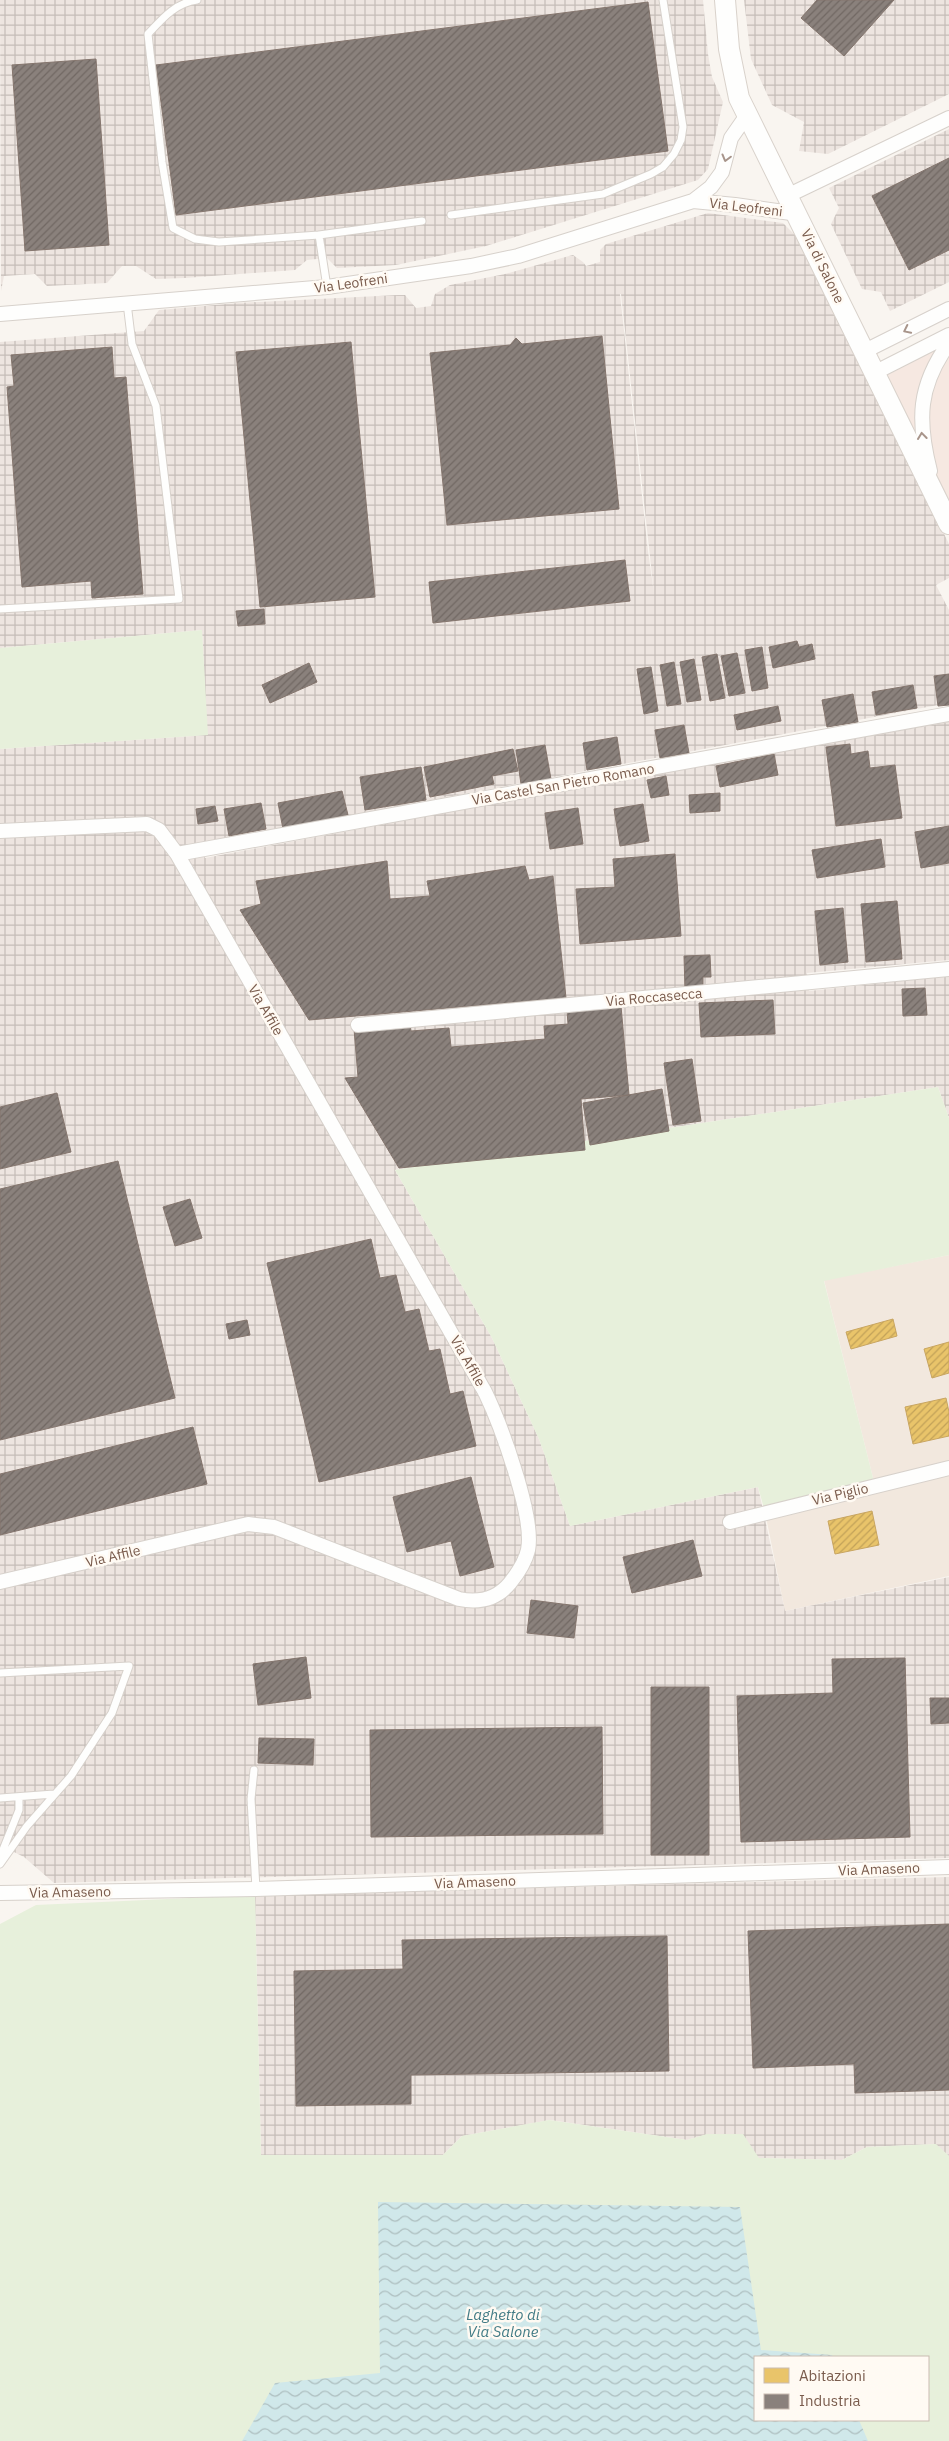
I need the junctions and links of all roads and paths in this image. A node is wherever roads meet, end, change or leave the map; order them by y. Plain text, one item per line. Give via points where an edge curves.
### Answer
1 (197, 0) edge
2 (663, 0) edge
3 (725, 0) edge
4 (747, 115) junction
5 (949, 118) edge
6 (789, 195) junction
7 (693, 201) junction
8 (798, 214) junction
9 (451, 215) dead end
10 (422, 221) dead end
11 (319, 235) junction
12 (327, 287) junction
13 (127, 304) junction
14 (949, 309) edge
15 (0, 314) edge
16 (949, 335) edge
17 (949, 343) edge
18 (865, 351) junction
19 (876, 372) junction
20 (937, 500) junction
21 (949, 524) edge
22 (0, 610) edge
23 (949, 714) edge
24 (0, 831) edge
25 (177, 854) junction
26 (949, 969) edge
27 (358, 1025) dead end
28 (949, 1468) edge
29 (730, 1522) dead end
30 (0, 1582) edge
31 (0, 1673) edge
32 (254, 1770) dead end
33 (54, 1794) junction
34 (19, 1797) junction
35 (0, 1798) edge
36 (0, 1857) edge
37 (0, 1864) edge
38 (949, 1868) edge
39 (256, 1889) junction
40 (0, 1893) edge

1 - 11 lane via 166,13 148,34 173,228 195,239 219,242
2 - 9 lane via 683,128 674,154 663,167 603,194
3 - 4 street, Via di Salone via 734,81
4 - 6 street, Via di Salone
4 -> 7 street, Via Leofreni via 731,138 722,172 711,187
5 - 6 street
6 - 8 street, Via di Salone
7 - 8 street, Via Leofreni
7 - 12 street, Via Leofreni via 518,256
8 - 18 street, Via di Salone
10 - 11 lane
11 - 12 lane
12 - 13 street, Via Leofreni
13 - 15 street, Via Leofreni
13 - 22 lane via 132,344 156,406 179,599
14 -> 18 street
16 - 19 street
20 -> 17 street via 923,442 921,411 928,380
18 - 19 street, Via di Salone
19 - 20 street, Via di Salone
20 - 21 street, Via di Salone
23 - 25 street, Via Castel San Pietro Romano
24 - 25 street, Via Affile via 147,824 159,830
25 - 30 street, Via Affile via 485,1392 501,1427 515,1471 524,1505 529,1548 520,1571 504,1590 494,1597 470,1601 259,1524
26 - 27 street, Via Roccasecca
28 - 29 street, Via Piglio
31 - 33 lane via 129,1666 112,1713 71,1776
32 - 39 lane via 251,1799
33 - 34 lane
33 - 37 lane
34 - 35 lane
34 - 36 lane via 19,1810
38 - 39 street, Via Amaseno
39 - 40 street, Via Amaseno

